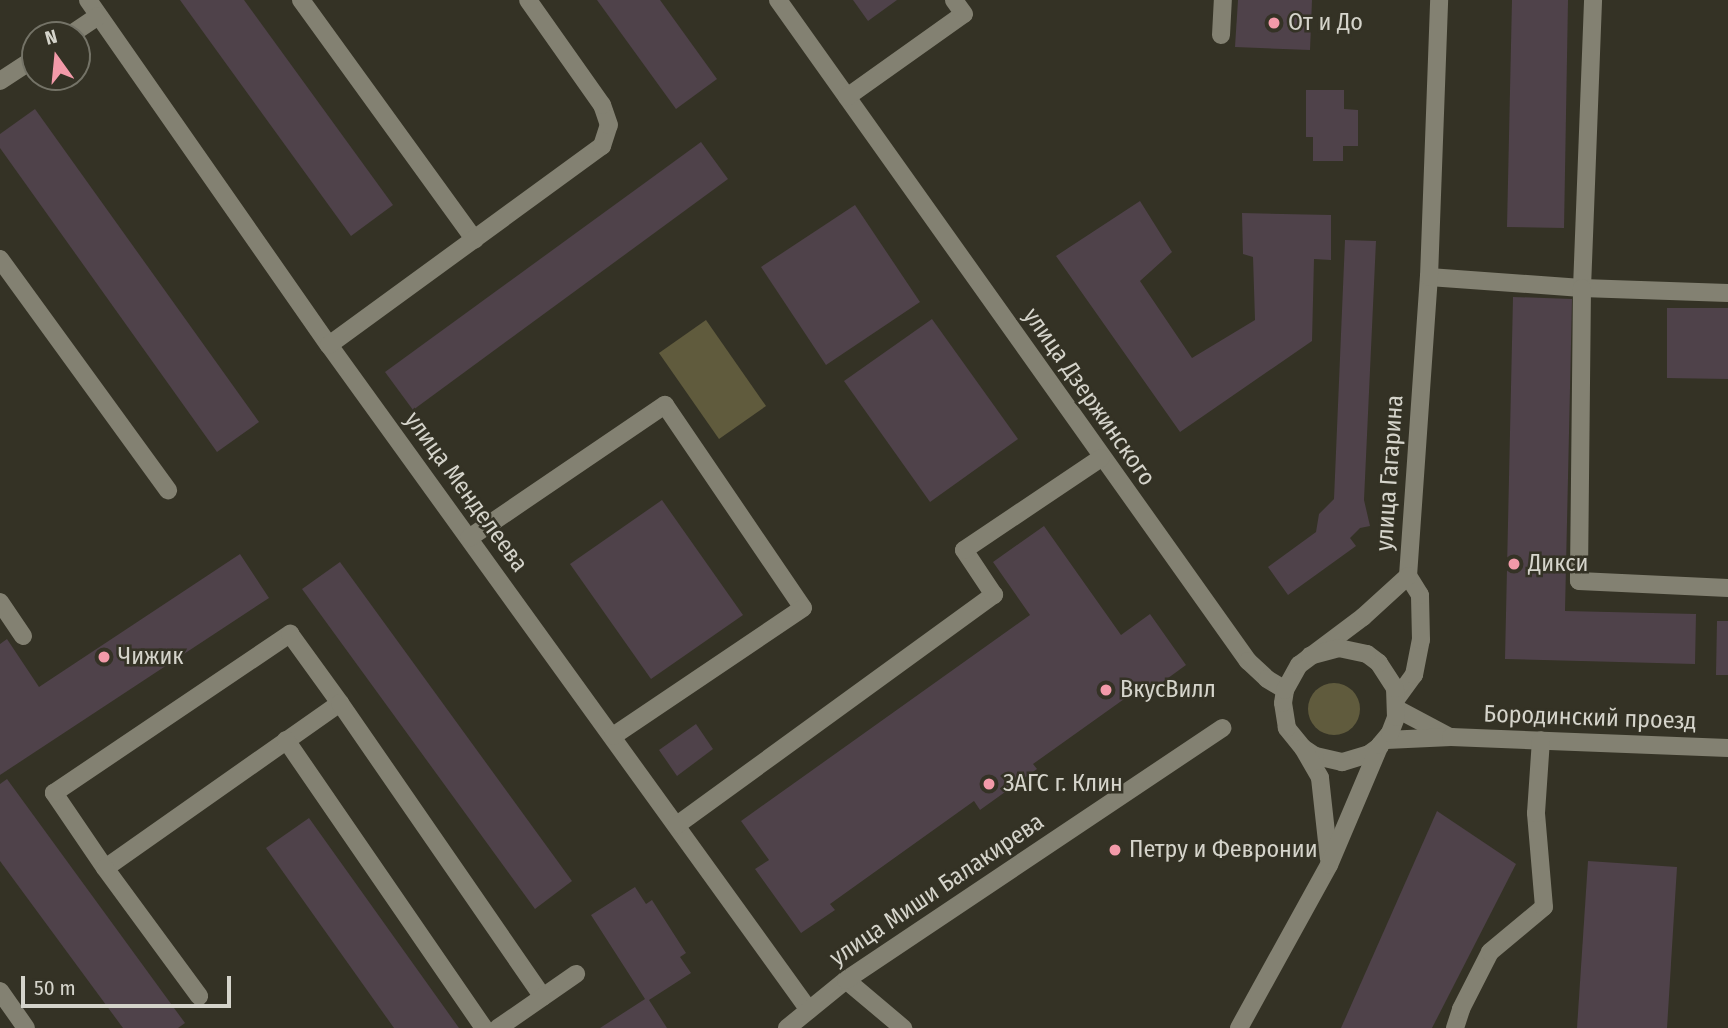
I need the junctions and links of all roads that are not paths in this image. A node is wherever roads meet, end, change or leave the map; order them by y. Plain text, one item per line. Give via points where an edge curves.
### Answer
1 (88, 0) edge
2 (300, 0) edge
3 (528, 0) edge
4 (778, 0) edge
5 (954, 0) edge
6 (1223, 0) edge
7 (1439, 0) edge
8 (1593, 0) edge
9 (98, 16) junction
10 (91, 21) edge
11 (1222, 35) dead end
12 (21, 67) edge
13 (0, 81) edge
14 (847, 97) junction
15 (475, 240) junction
16 (0, 259) edge
17 (1429, 277) junction
18 (1582, 288) junction
19 (1728, 293) edge
20 (328, 345) junction
21 (1101, 457) junction
22 (168, 490) dead end
23 (469, 538) junction
24 (1408, 576) junction
25 (1728, 587) edge
26 (2, 609) edge
27 (23, 636) dead end
28 (1310, 656) junction
29 (1285, 690) junction
30 (340, 703) junction
31 (1397, 704) junction
32 (1223, 728) dead end
33 (613, 736) junction
34 (1451, 737) junction
35 (286, 740) junction
36 (1541, 740) junction
37 (1383, 743) junction
38 (1303, 748) junction
39 (1728, 748) edge
40 (677, 825) junction
41 (1329, 865) junction
42 (105, 867) junction
43 (576, 974) dead end
44 (846, 980) junction
45 (0, 991) edge
46 (199, 996) dead end
47 (542, 997) junction
48 (809, 1010) junction
49 (26, 1028) edge
50 (484, 1028) edge
51 (498, 1028) edge
52 (787, 1028) edge
53 (903, 1028) edge
54 (1239, 1028) edge
55 (1455, 1028) edge

1 - 9 street, улица Менделеева
2 - 15 street
3 - 15 street via 602,105 607,136 594,154
4 - 14 street, улица Дзержинского
5 - 14 street via 964,14
6 - 11 street
7 - 17 street, улица Гагарина
8 - 18 street
9 - 10 street
9 - 20 street, улица Менделеева
12 - 13 street
14 - 21 street, улица Дзержинского
15 - 20 street
16 - 22 street
17 - 18 street
17 - 24 street, улица Гагарина
18 - 19 street
18 - 25 street via 1579,580
20 - 23 street, улица Менделеева
21 - 29 street, улица Дзержинского via 1248,661
21 - 40 street via 964,550 994,594
23 - 33 street, улица Менделеева
23 - 33 street via 665,405 803,608
24 - 28 street
24 - 31 street, улица Гагарина via 1420,595 1421,640 1414,675
26 - 27 street
28 - 29 street via 1290,676
28 - 31 street via 1339,648 1367,654 1389,675
29 - 38 street via 1287,728
30 - 35 street
30 - 42 street via 290,634 54,793
30 - 47 street
31 - 34 street, Бородинский проезд
31 - 37 street, улица Гагарина
32 - 44 street, улица Миши Балакирева
33 - 40 street, улица Менделеева
34 - 36 street, Бородинский проезд
34 - 37 street, Бородинский проезд
35 - 42 street
35 - 50 street
36 - 39 street, Бородинский проезд
36 - 55 street via 1536,813 1544,907 1490,952
37 - 38 street via 1362,757 1342,762 1328,761
37 - 41 street, улица Гагарина
38 - 41 street via 1320,779
40 - 48 street, улица Менделеева
41 - 54 street, улица Гагарина
42 - 46 street
43 - 47 street
44 - 48 street, улица Миши Балакирева
44 - 53 street
45 - 49 street
47 - 51 street
48 - 52 street, улица Миши Балакирева

